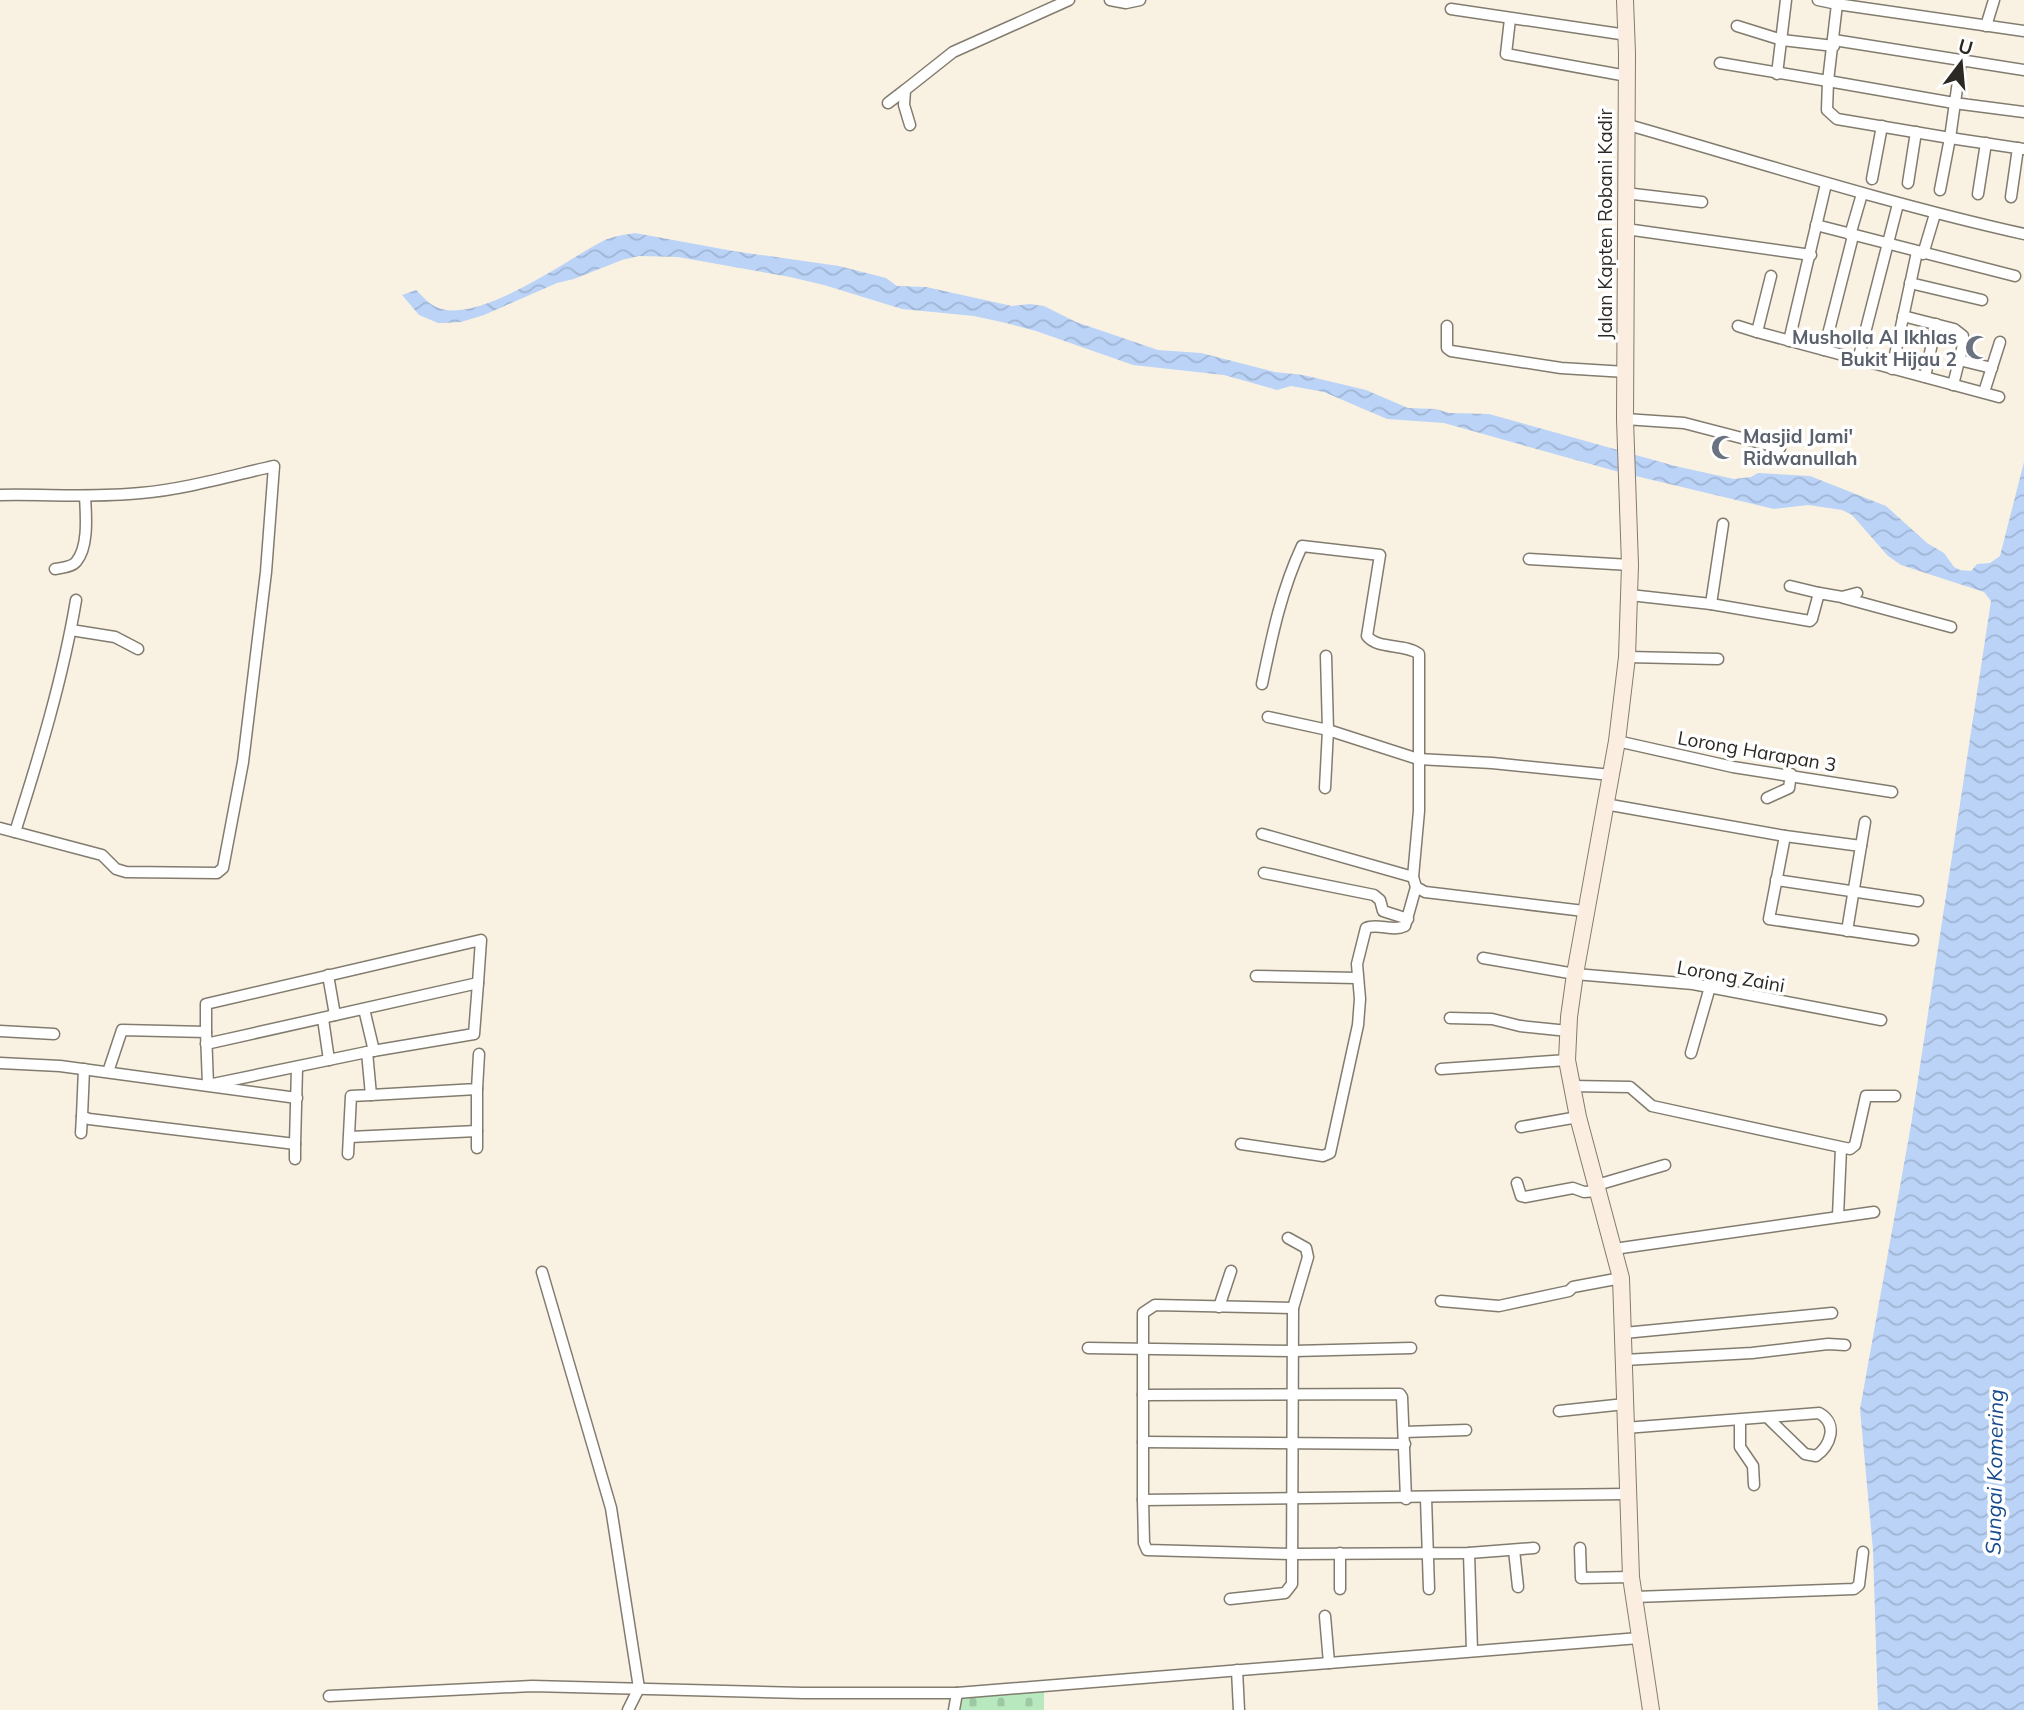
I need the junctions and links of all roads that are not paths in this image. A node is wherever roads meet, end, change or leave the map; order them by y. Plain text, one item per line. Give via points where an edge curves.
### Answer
1 (1069, 0) edge
2 (1110, 0) edge
3 (1140, 0) edge
4 (1625, 0) edge
5 (1786, 0) edge
6 (1818, 0) edge
7 (1994, 0) edge
8 (1837, 2) edge
9 (1451, 9) dead end
10 (1510, 19) junction
11 (1737, 26) dead end
12 (1986, 26) junction
13 (2024, 31) edge
14 (1627, 35) junction
15 (1782, 40) junction
16 (1834, 43) junction
17 (1961, 60) junction
18 (1720, 63) dead end
19 (2024, 70) edge
20 (1777, 74) junction
21 (1627, 76) junction
22 (1828, 81) junction
23 (905, 90) junction
24 (888, 103) dead end
25 (1954, 103) junction
26 (2024, 112) edge
27 (1625, 124) junction
28 (910, 125) dead end
29 (1882, 127) junction
30 (1916, 132) junction
31 (1950, 138) junction
32 (1986, 143) junction
33 (2021, 148) edge
34 (1872, 179) dead end
35 (1908, 183) dead end
36 (1826, 184) junction
37 (1940, 190) dead end
38 (1625, 193) junction
39 (1861, 194) junction
40 (1978, 194) dead end
41 (2011, 197) dead end
42 (1702, 202) dead end
43 (1898, 204) junction
44 (1935, 214) junction
45 (1816, 225) junction
46 (1626, 229) junction
47 (2024, 234) edge
48 (1852, 235) junction
49 (1887, 244) junction
50 (1920, 253) junction
51 (1811, 254) junction
52 (1771, 276) dead end
53 (2015, 276) dead end
54 (1910, 283) junction
55 (1982, 300) dead end
56 (1903, 316) junction
57 (1936, 324) junction
58 (1447, 326) dead end
59 (1738, 326) dead end
60 (1757, 332) junction
61 (1789, 341) junction
62 (2000, 342) dead end
63 (1824, 350) junction
64 (1858, 360) junction
65 (1959, 360) junction
66 (1992, 368) junction
67 (1892, 369) junction
68 (1626, 372) junction
69 (1925, 377) junction
70 (1953, 385) junction
71 (1985, 389) dead end
72 (1999, 397) dead end
73 (1625, 419) junction
74 (1780, 448) dead end
75 (0, 495) edge
76 (85, 496) junction
77 (1723, 524) dead end
78 (1529, 559) dead end
79 (1630, 565) junction
80 (55, 569) dead end
81 (1790, 586) dead end
82 (1819, 593) junction
83 (1857, 593) dead end
84 (1630, 595) junction
85 (1842, 597) junction
86 (76, 600) dead end
87 (1711, 604) junction
88 (1951, 627) dead end
89 (71, 630) junction
90 (138, 649) dead end
91 (1326, 656) dead end
92 (1628, 657) junction
93 (1718, 659) dead end
94 (1262, 684) dead end
95 (1268, 717) dead end
96 (1328, 730) junction
97 (1617, 741) junction
98 (1418, 759) junction
99 (1611, 775) junction
100 (1791, 775) junction
101 (1325, 788) dead end
102 (1892, 792) dead end
103 (1767, 798) dead end
104 (1605, 804) junction
105 (1865, 822) dead end
106 (0, 828) edge
107 (15, 832) junction
108 (1262, 834) dead end
109 (1785, 836) junction
110 (1861, 846) junction
111 (1264, 873) dead end
112 (1776, 880) junction
113 (1415, 882) junction
114 (1853, 890) junction
115 (1918, 901) dead end
116 (1584, 911) junction
117 (1408, 919) junction
118 (1847, 931) junction
119 (1913, 940) dead end
120 (1483, 958) dead end
121 (1575, 974) junction
122 (328, 975) junction
123 (1256, 976) dead end
124 (1357, 978) junction
125 (478, 983) junction
126 (1710, 987) junction
127 (364, 1009) junction
128 (335, 1015) junction
129 (1450, 1018) dead end
130 (323, 1019) junction
131 (1881, 1020) dead end
132 (0, 1031) edge
133 (1568, 1031) junction
134 (206, 1032) junction
135 (54, 1034) dead end
136 (206, 1045) junction
137 (370, 1052) junction
138 (1691, 1053) dead end
139 (479, 1054) dead end
140 (329, 1060) junction
141 (1567, 1060) junction
142 (0, 1063) edge
143 (297, 1068) junction
144 (84, 1069) junction
145 (1441, 1069) dead end
146 (108, 1072) junction
147 (208, 1085) junction
148 (1571, 1086) junction
149 (477, 1089) junction
150 (371, 1095) junction
151 (1895, 1096) dead end
152 (297, 1098) junction
153 (82, 1116) junction
154 (1578, 1117) junction
155 (1521, 1126) dead end
156 (477, 1131) junction
157 (81, 1133) dead end
158 (349, 1137) junction
159 (295, 1144) junction
160 (1241, 1144) dead end
161 (477, 1148) dead end
162 (1841, 1148) junction
163 (348, 1154) dead end
164 (295, 1159) dead end
165 (1665, 1165) dead end
166 (1517, 1183) dead end
167 (1598, 1188) junction
168 (1874, 1212) dead end
169 (1838, 1216) junction
170 (1288, 1238) dead end
171 (1614, 1250) junction
172 (1231, 1270) dead end
173 (542, 1272) dead end
174 (1621, 1278) junction
175 (1441, 1301) dead end
176 (1219, 1307) junction
177 (1293, 1308) junction
178 (1832, 1313) dead end
179 (1623, 1333) junction
180 (1845, 1345) dead end
181 (1088, 1348) dead end
182 (1411, 1348) dead end
183 (1144, 1350) junction
184 (1294, 1351) junction
185 (1624, 1360) junction
186 (1293, 1394) junction
187 (1143, 1395) junction
188 (1625, 1404) junction
189 (1559, 1411) dead end
190 (1769, 1419) junction
191 (1740, 1420) junction
192 (1625, 1428) junction
193 (1466, 1430) dead end
194 (1404, 1432) junction
195 (1143, 1442) junction
196 (1405, 1444) junction
197 (1292, 1445) junction
198 (1754, 1485) dead end
199 (1626, 1494) junction
200 (1426, 1498) junction
201 (1406, 1499) junction
202 (1143, 1500) junction
203 (1292, 1500) junction
204 (1534, 1548) dead end
205 (1580, 1548) dead end
206 (1514, 1550) junction
207 (1863, 1552) dead end
208 (1340, 1553) junction
209 (1428, 1553) junction
210 (1469, 1553) junction
211 (1293, 1554) junction
212 (1631, 1577) junction
213 (1518, 1587) dead end
214 (1340, 1589) dead end
215 (1429, 1589) dead end
216 (1634, 1597) junction
217 (1230, 1599) dead end
218 (1325, 1616) dead end
219 (1639, 1639) junction
220 (1472, 1651) junction
221 (1329, 1663) junction
222 (1237, 1670) junction
223 (639, 1688) junction
224 (957, 1693) junction
225 (329, 1696) dead end
226 (628, 1710) edge
227 (954, 1710) edge
228 (1239, 1710) edge
229 (1651, 1710) edge

1 - 23 street via 953,52
2 - 3 street
4 - 14 main road, Jalan Kapten Robani Kadir
5 - 15 street
6 - 8 street
7 - 12 street
8 - 12 street
8 - 16 street
9 - 10 street
10 - 14 street
10 - 21 street via 1506,54
11 - 15 street
12 - 13 street
14 - 21 main road, Jalan Kapten Robani Kadir
15 - 16 street
15 - 20 street
16 - 17 street
16 - 22 street
17 - 19 street
17 - 25 street
18 - 20 street
20 - 22 street
21 - 27 main road, Jalan Kapten Robani Kadir
22 - 25 street
22 - 29 street via 1826,107 1830,114
23 - 24 street
23 - 28 street
25 - 26 street
25 - 31 street
27 - 36 street
27 - 38 main road, Jalan Kapten Robani Kadir
29 - 30 street
29 - 34 street
30 - 31 street
30 - 35 street
31 - 32 street
31 - 37 street
32 - 33 street
32 - 40 street
33 - 41 street
36 - 39 street
36 - 45 street
38 - 42 street
38 - 46 main road, Jalan Kapten Robani Kadir
39 - 43 street
39 - 48 street
43 - 44 street
43 - 49 street
44 - 47 street
44 - 50 street
45 - 48 street
45 - 51 street
46 - 51 street
46 - 68 main road, Jalan Kapten Robani Kadir
48 - 49 street
48 - 63 street
49 - 50 street
49 - 64 street
50 - 53 street
50 - 54 street
51 - 61 street
52 - 60 street
54 - 55 street
54 - 56 street
56 - 57 street
56 - 67 street
57 - 65 street via 1963,336
57 - 69 street
58 - 68 street via 1451,351 1561,368
59 - 60 street
60 - 61 street
61 - 63 street
62 - 66 street
63 - 64 street
64 - 67 street
65 - 66 street
65 - 70 street
66 - 71 street
67 - 69 street
68 - 73 main road, Jalan Kapten Robani Kadir
69 - 70 street
70 - 72 street
73 - 74 street via 1684,423
73 - 79 main road, Jalan Kapten Robani Kadir
75 - 76 street
76 - 80 street via 86,529 78,560
76 - 107 street via 165,490 274,466 264,597 225,864 217,873 126,872 102,855
77 - 87 street
78 - 79 street
79 - 84 main road, Jalan Kapten Robani Kadir
81 - 82 street
82 - 85 street
82 - 87 street via 1810,621
83 - 85 street
84 - 87 street
84 - 92 main road, Jalan Kapten Robani Kadir
85 - 88 street
86 - 89 street
89 - 90 street via 115,637
89 - 107 street
91 - 96 street
92 - 93 street
92 - 97 main road, Jalan Kapten Robani Kadir
94 - 98 street via 1276,614 1302,546 1380,555 1367,636 1371,642 1419,653
95 - 96 street
96 - 98 street
96 - 101 street
97 - 99 main road, Jalan Kapten Robani Kadir
97 - 100 street, Lorong Harapan 3
98 - 99 street
98 - 113 street
99 - 104 main road, Jalan Kapten Robani Kadir
100 - 102 street, Lorong Harapan 3
100 - 103 street via 1789,788
104 - 109 street
104 - 116 main road, Jalan Kapten Robani Kadir
105 - 110 street
106 - 107 street
108 - 113 street
109 - 110 street
109 - 112 street
110 - 114 street
111 - 117 street via 1374,895 1383,911
112 - 114 street
112 - 118 street via 1769,919
113 - 116 street via 1425,892
113 - 117 street
114 - 115 street
114 - 118 street
116 - 121 main road, Jalan Kapten Robani Kadir
117 - 124 street via 1403,928 1367,926
118 - 119 street
120 - 121 street, Lorong Zaini
121 - 126 street, Lorong Zaini
121 - 133 main road, Jalan Kapten Robani Kadir
122 - 125 street via 481,940
122 - 128 street
122 - 134 street via 206,1004
123 - 124 street
124 - 160 street via 1358,1025 1330,1153 1323,1156
125 - 127 street
125 - 137 street via 474,1034
126 - 131 street, Lorong Zaini
126 - 138 street
127 - 128 street
127 - 137 street
128 - 130 street
129 - 133 street via 1492,1019
130 - 136 street
130 - 140 street
132 - 135 street
133 - 141 main road, Jalan Kapten Robani Kadir
134 - 136 street
134 - 146 street via 122,1030
136 - 147 street
137 - 140 street
137 - 150 street
139 - 149 street
140 - 143 street
141 - 145 street
141 - 148 main road, Jalan Kapten Robani Kadir
142 - 144 street
143 - 147 street
143 - 152 street
144 - 146 street
144 - 153 street
146 - 147 street
147 - 152 street
148 - 154 main road, Jalan Kapten Robani Kadir
148 - 162 street via 1630,1087 1652,1106
149 - 150 street
149 - 156 street
150 - 158 street via 351,1096
151 - 162 street via 1866,1096 1854,1146
152 - 159 street
153 - 157 street
153 - 159 street
154 - 155 street
154 - 167 main road, Jalan Kapten Robani Kadir
156 - 158 street
156 - 161 street
158 - 163 street
159 - 164 street
162 - 169 street
165 - 167 street
166 - 167 street via 1525,1197
167 - 171 main road, Jalan Kapten Robani Kadir
168 - 169 street
169 - 171 street
170 - 177 street via 1306,1248 1308,1257
171 - 174 main road, Jalan Kapten Robani Kadir
172 - 176 street
173 - 223 street via 611,1508
174 - 175 street via 1499,1306
174 - 179 main road, Jalan Kapten Robani Kadir
176 - 177 street
176 - 183 street via 1149,1308 1143,1313
177 - 184 street
178 - 179 street
179 - 185 main road, Jalan Kapten Robani Kadir
180 - 185 street
181 - 183 street
182 - 184 street
183 - 184 street
183 - 187 street
184 - 186 street
185 - 188 main road, Jalan Kapten Robani Kadir
186 - 187 street
186 - 194 street via 1400,1394
186 - 197 street
187 - 195 street
188 - 189 street
188 - 192 main road, Jalan Kapten Robani Kadir
190 - 190 street via 1805,1454 1816,1456 1828,1444 1831,1429 1821,1414
190 - 191 street
191 - 192 street
191 - 198 street via 1740,1447 1753,1466
192 - 199 main road, Jalan Kapten Robani Kadir
193 - 194 street
194 - 196 street
195 - 197 street
195 - 202 street
196 - 197 street
196 - 201 street
197 - 203 street
199 - 200 street
199 - 212 main road, Jalan Kapten Robani Kadir
200 - 201 street
200 - 209 street
201 - 203 street
202 - 203 street
202 - 211 street via 1144,1543 1152,1552
203 - 211 street
204 - 206 street
205 - 212 street via 1581,1578
206 - 210 street
206 - 213 street
207 - 216 street via 1860,1585 1854,1589
208 - 209 street
208 - 211 street
208 - 214 street
209 - 210 street
209 - 215 street
210 - 220 street
211 - 217 street via 1292,1584 1287,1591
212 - 216 main road, Jalan Kapten Robani Kadir
216 - 219 main road, Jalan Kapten Robani Kadir
218 - 221 street
219 - 220 street
219 - 229 main road, Jalan Kapten Robani Kadir
220 - 221 street
221 - 222 street
222 - 224 street
222 - 228 street
223 - 224 street
223 - 225 street via 532,1686
223 - 226 street
224 - 227 street

